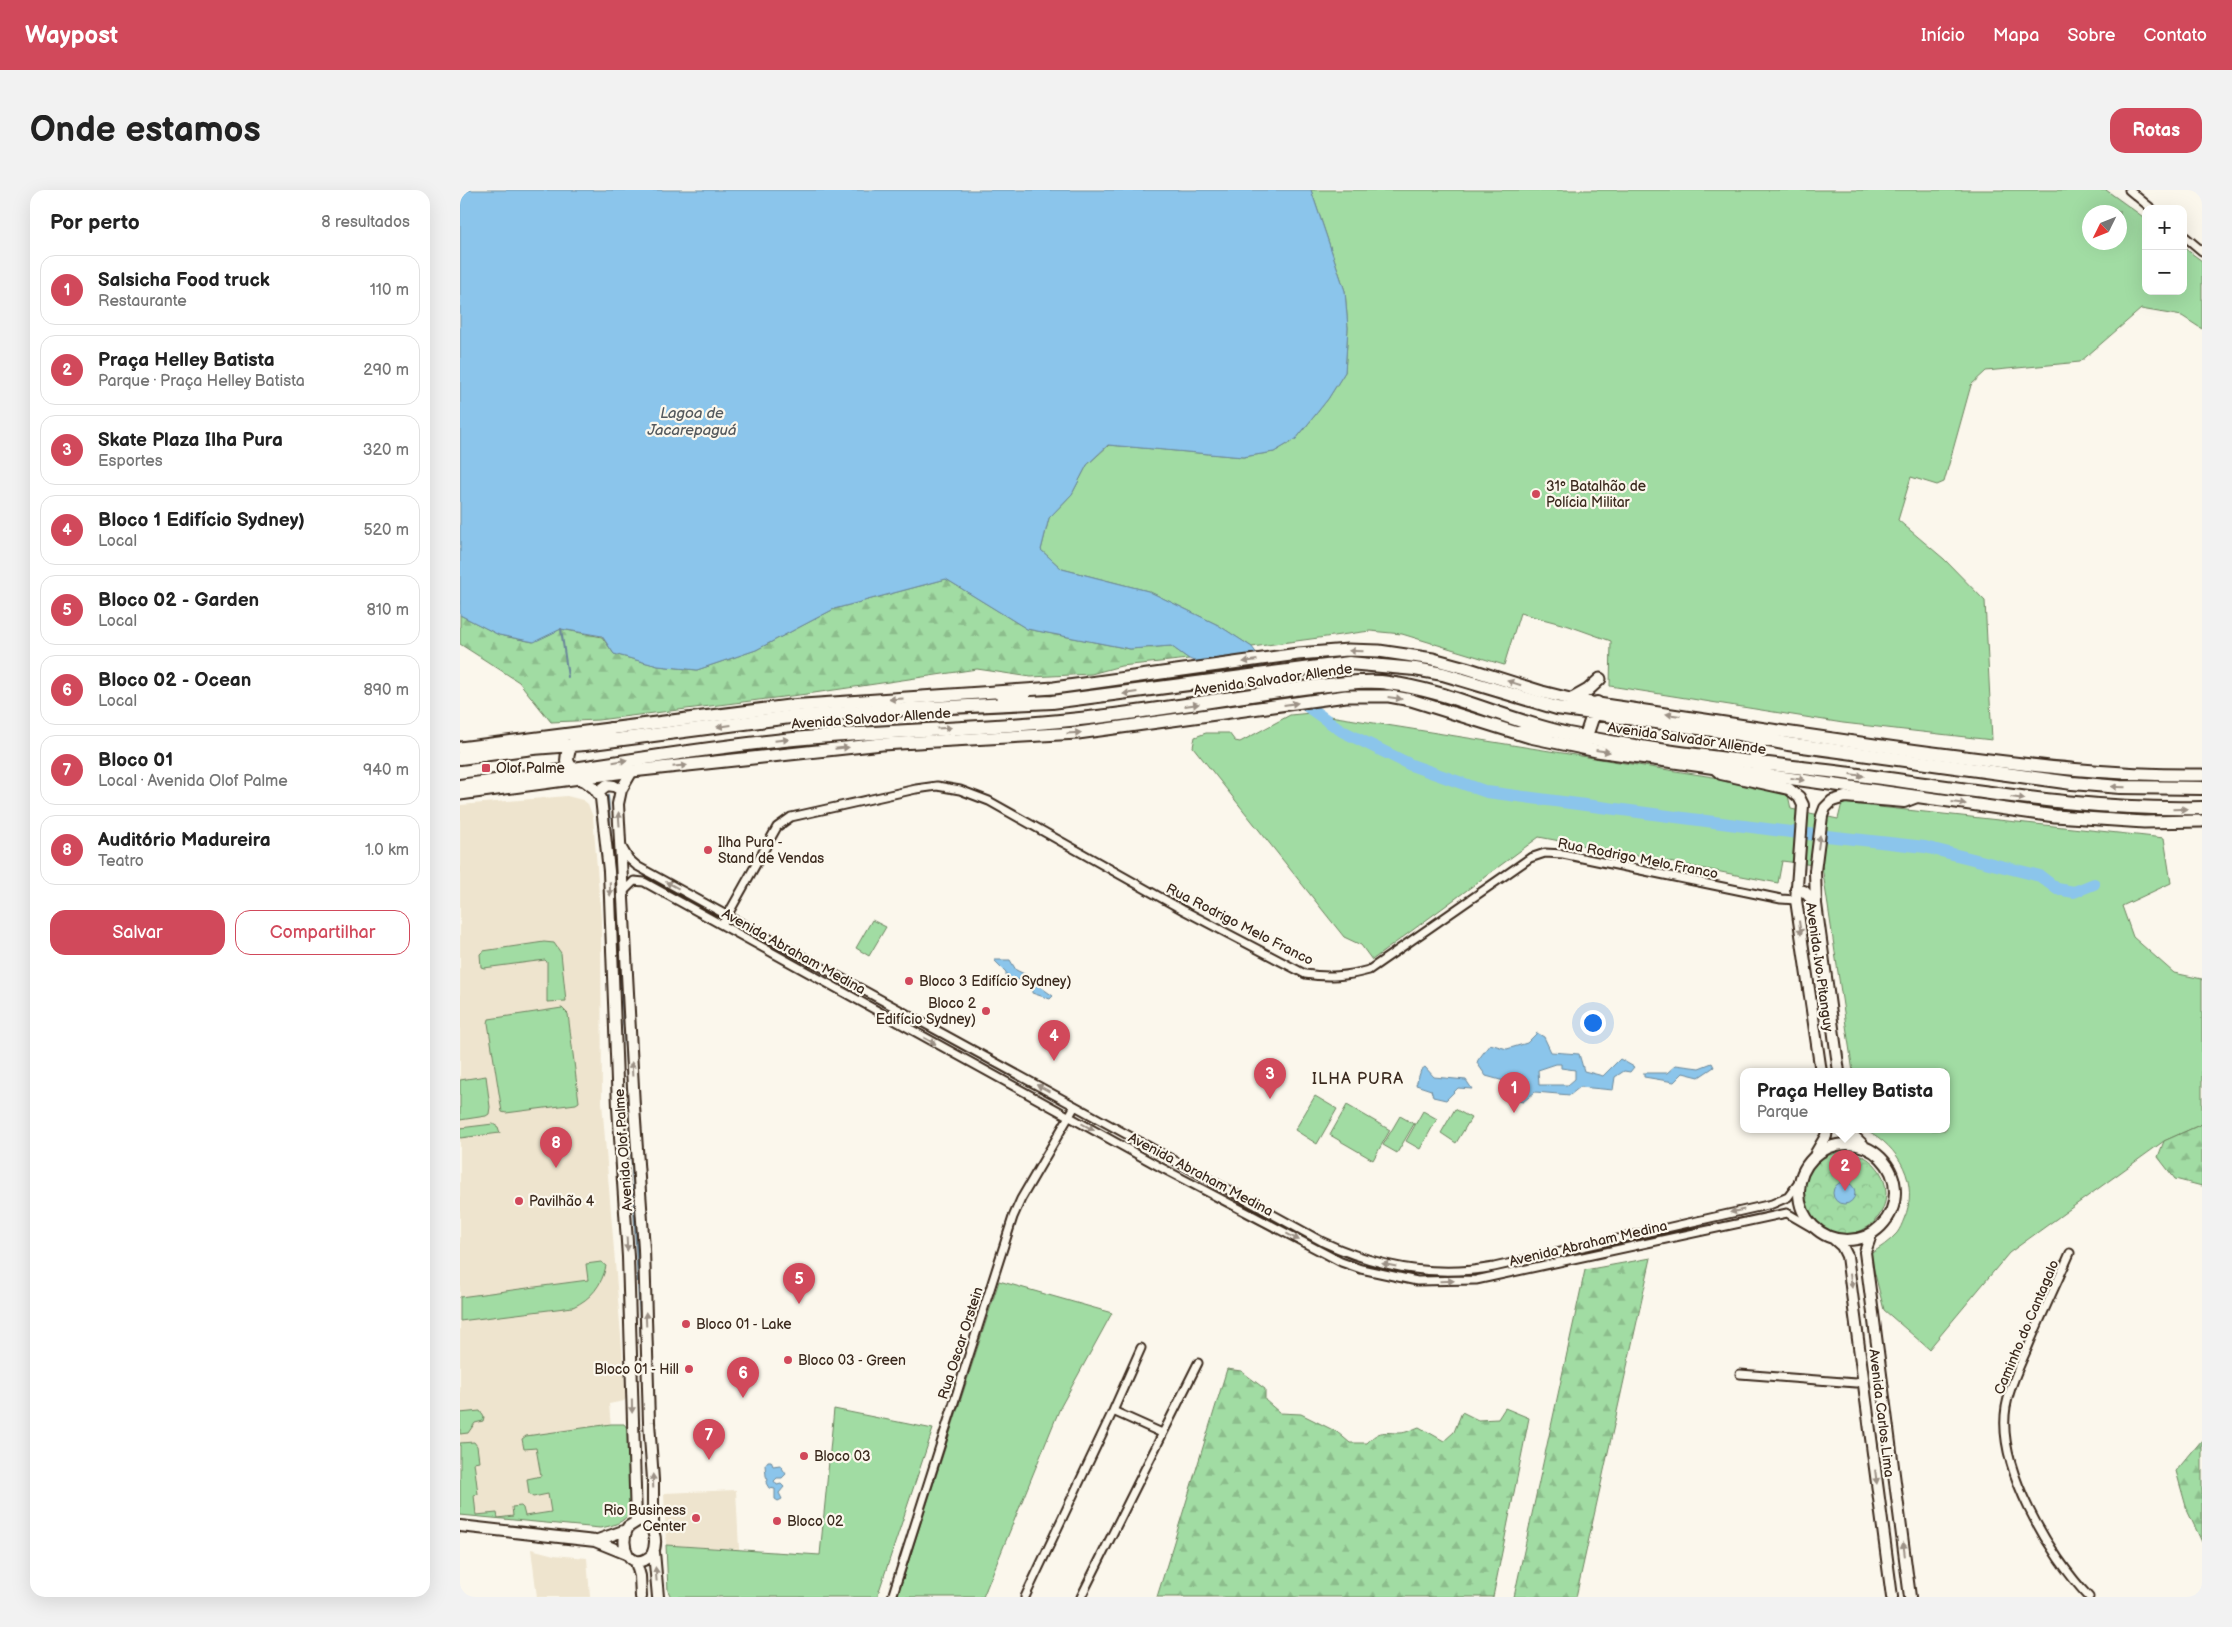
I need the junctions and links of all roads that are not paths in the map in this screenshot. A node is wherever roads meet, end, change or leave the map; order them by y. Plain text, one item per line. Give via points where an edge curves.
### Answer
1 (2129, 190) edge
2 (2147, 205) edge
3 (2187, 238) edge
4 (2202, 251) edge
5 (1600, 679) dead end
6 (999, 693) junction
7 (1104, 696) junction
8 (1164, 709) junction
9 (1589, 709) junction
10 (611, 729) junction
11 (1518, 733) junction
12 (992, 736) junction
13 (1584, 737) junction
14 (1763, 739) junction
15 (1600, 740) junction
16 (1843, 741) junction
17 (572, 744) junction
18 (460, 748) edge
19 (460, 758) edge
20 (1713, 767) junction
21 (572, 769) junction
22 (1760, 769) junction
23 (632, 771) junction
24 (2202, 775) edge
25 (582, 779) junction
26 (460, 786) edge
27 (2202, 788) edge
28 (621, 790) junction
29 (598, 792) junction
30 (460, 794) edge
31 (1917, 797) junction
32 (2202, 808) edge
33 (2202, 821) edge
34 (621, 847) junction
35 (1796, 889) junction
36 (622, 894) junction
37 (1796, 900) junction
38 (1816, 904) junction
39 (728, 915) junction
40 (722, 925) junction
41 (842, 978) junction
42 (837, 989) junction
43 (895, 1007) junction
44 (909, 1015) junction
45 (888, 1018) junction
46 (903, 1026) junction
47 (1820, 1068) edge
48 (1838, 1068) edge
49 (1075, 1106) junction
50 (1068, 1117) junction
51 (1826, 1133) edge
52 (1851, 1133) edge
53 (1866, 1148) junction
54 (1813, 1158) junction
55 (1800, 1181) junction
56 (1262, 1208) junction
57 (1276, 1216) junction
58 (1256, 1218) junction
59 (1270, 1225) junction
60 (1818, 1231) junction
61 (1871, 1235) junction
62 (1833, 1238) junction
63 (2070, 1253) dead end
64 (1141, 1348) dead end
65 (1198, 1363) dead end
66 (1740, 1374) dead end
67 (1864, 1381) junction
68 (1113, 1411) junction
69 (1162, 1433) junction
70 (636, 1520) junction
71 (460, 1526) edge
72 (626, 1530) junction
73 (653, 1530) junction
74 (595, 1541) junction
75 (654, 1552) junction
76 (627, 1554) junction
77 (636, 1562) junction
78 (641, 1597) edge
79 (658, 1597) edge
80 (892, 1597) edge
81 (1024, 1597) edge
82 (1081, 1597) edge
83 (1892, 1597) edge
84 (1910, 1597) edge
85 (2089, 1597) edge

1 - 2 street
3 - 4 street
5 - 9 main road via 1588,690
6 - 7 highway via 1011,696
9 -> 6 main road, Avenida Salvador Allende via 1433,659 1348,650
6 -> 10 main road, Avenida Salvador Allende via 788,706
9 -> 7 highway, Avenida Salvador Allende via 1548,706 1415,668 1349,663
7 -> 17 highway, Avenida Salvador Allende via 1052,702 790,717
8 - 12 highway via 996,732
8 -> 13 highway, Avenida Salvador Allende via 1331,684 1388,683 1428,691
21 -> 8 highway, Avenida Salvador Allende via 660,754 785,740 1068,720
9 - 13 highway
9 - 14 highway, Avenida Salvador Allende
9 - 15 highway
16 -> 9 main road, Avenida Salvador Allende
10 - 17 highway via 599,736 582,737
10 - 18 main road, Avenida Salvador Allende
12 -> 11 main road, Avenida Salvador Allende via 1078,733 1346,696 1389,696 1411,700
11 - 13 highway via 1534,733 1573,742
11 -> 20 main road, Avenida Salvador Allende via 1571,746
23 -> 12 main road, Avenida Salvador Allende via 882,744
13 - 15 highway, Avenida Salvador Allende
14 - 16 highway via 1773,735 1834,744
14 - 22 highway via 1756,749
27 -> 14 highway, Avenida Salvador Allende via 2120,787 2051,781
15 - 22 highway, Avenida Salvador Allende
16 - 24 main road, Avenida Salvador Allende via 2059,769
17 - 19 highway, Avenida Salvador Allende
17 - 21 highway via 567,760
20 - 22 main road, Avenida Salvador Allende
20 - 35 street, Avenida Ivo Pitanguy via 1722,774 1789,789 1799,797 1803,810
21 - 25 highway
21 - 26 highway, Avenida Salvador Allende
22 -> 31 main road, Avenida Salvador Allende
22 -> 32 highway, Avenida Salvador Allende via 1851,774 2050,802 2157,810
23 - 25 main road, Avenida Salvador Allende
23 - 28 street, Avenida Olof Palme
25 - 29 street
25 - 30 main road, Avenida Salvador Allende
28 - 29 street via 607,785
34 -> 28 street, Avenida Olof Palme via 618,804
29 -> 70 street, Avenida Olof Palme via 609,870 618,1106 628,1257
31 -> 33 main road, Avenida Salvador Allende via 2055,816 2144,822
38 -> 31 street, Avenida Ivo Pitanguy via 1815,871 1823,813 1828,804 1838,798 1904,802
34 - 36 street, Avenida Olof Palme
39 -> 34 street, Avenida Abraham Medina via 637,866
35 - 37 street, Avenida Ivo Pitanguy
35 - 38 street via 1804,891
36 - 40 street, Avenida Abraham Medina via 634,882 644,882
73 -> 36 street, Avenida Olof Palme via 654,1480 648,1402 644,1249
37 - 39 street, Rua Rodrigo Melo Franco via 1545,853 1530,858 1370,970 1326,978 1306,974 1183,910 989,801 960,790 937,786 786,819 777,827
37 -> 47 street, Avenida Ivo Pitanguy
38 - 48 street, Avenida Ivo Pitanguy
39 - 40 street, Rua Rodrigo Melo Franco
39 - 41 street, Avenida Abraham Medina
40 - 42 street, Avenida Abraham Medina
41 - 42 street
41 - 43 street, Avenida Abraham Medina
42 - 45 street, Avenida Abraham Medina
43 - 44 street, Avenida Abraham Medina
43 - 45 street
44 - 46 street via 903,1018
49 -> 44 street, Avenida Abraham Medina
45 - 46 street, Avenida Abraham Medina
46 -> 50 street, Avenida Abraham Medina
49 - 50 street, Rua Oscar Orstein
49 - 56 street, Avenida Abraham Medina
50 -> 58 street, Avenida Abraham Medina
50 - 80 street, Rua Oscar Orstein via 1014,1217
51 - 54 street
52 - 53 street
53 - 54 street via 1842,1144
53 - 61 street via 1887,1164 1896,1190 1890,1216
54 - 55 street
55 -> 57 street, Avenida Abraham Medina via 1788,1197 1772,1204 1468,1271 1406,1269 1374,1262 1323,1242
55 - 60 street via 1802,1210
56 - 57 street, Avenida Abraham Medina
56 - 58 street via 1262,1216
57 - 59 street via 1270,1218
58 - 59 street, Avenida Abraham Medina
59 -> 60 street, Avenida Abraham Medina via 1361,1269 1402,1279 1434,1282 1494,1277 1787,1213
60 - 62 street
61 - 62 street via 1859,1239
84 -> 61 street, Avenida Carlos Lima via 1865,1252
62 -> 67 street, Avenida Carlos Lima via 1847,1256
63 - 85 street, Caminho do Cantagalo via 2013,1380 2005,1428 2011,1460 2033,1518 2064,1567
64 - 68 street
65 - 69 street
66 - 67 street
67 -> 83 street, Avenida Carlos Lima
68 - 69 street
68 - 81 street
69 - 82 street
70 - 72 street
70 - 73 street via 646,1522
71 - 74 street
72 - 74 street
72 - 76 street
73 - 75 street via 656,1540
74 - 76 street
75 - 77 street via 646,1560
79 -> 75 street
76 - 77 street
77 - 78 street

